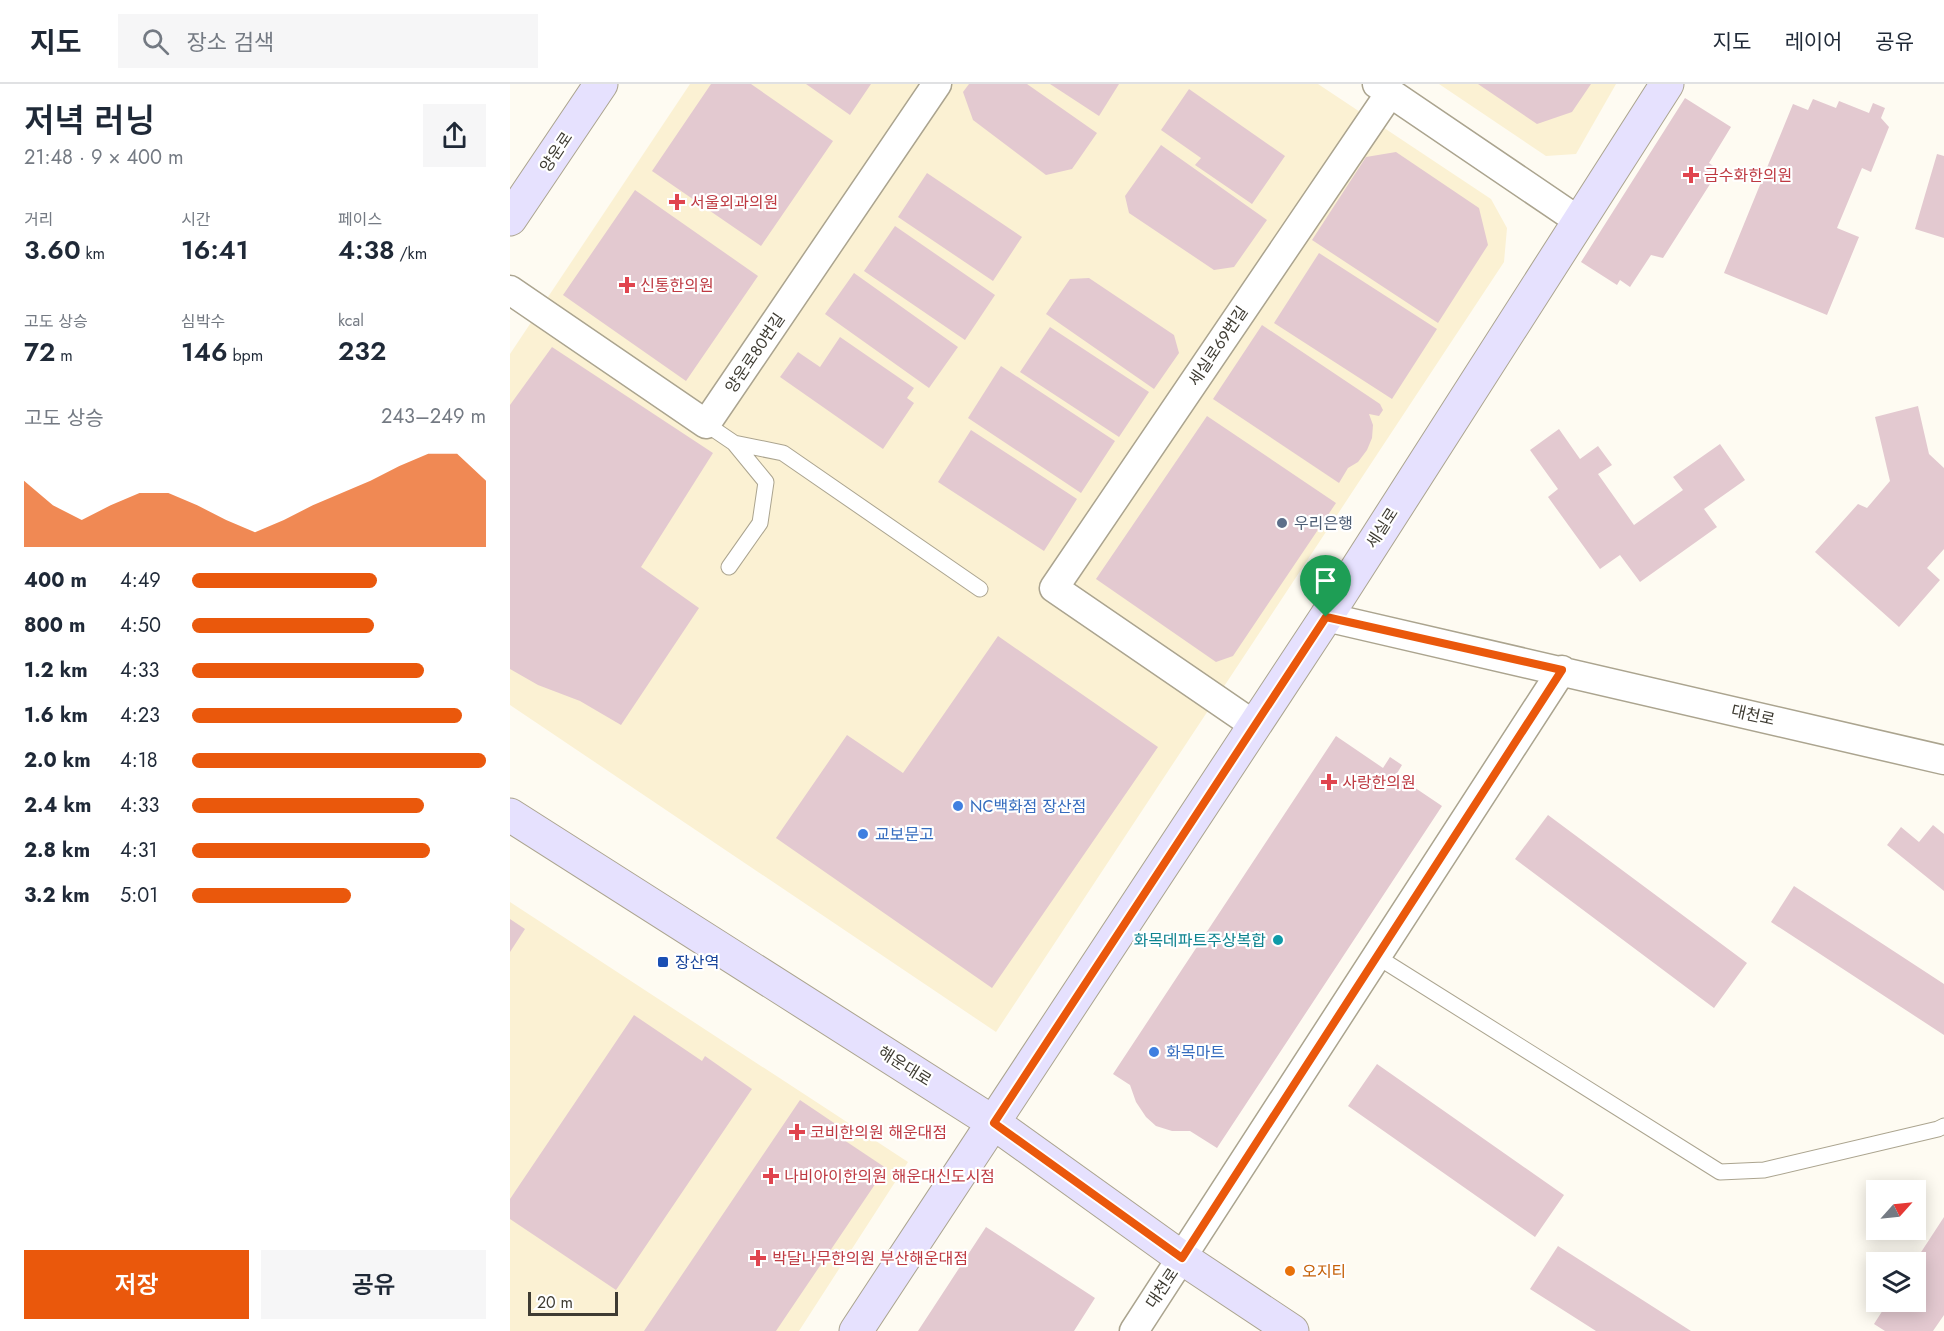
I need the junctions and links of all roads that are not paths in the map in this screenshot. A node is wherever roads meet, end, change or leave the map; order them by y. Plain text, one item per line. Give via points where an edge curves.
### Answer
1 (601, 84) edge
2 (936, 84) edge
3 (1667, 84) edge
4 (1384, 88) edge
5 (510, 219) edge
6 (1579, 221) junction
7 (510, 290) edge
8 (706, 424) junction
9 (734, 443) junction
10 (729, 567) dead end
11 (980, 589) dead end
12 (1326, 617) junction
13 (1562, 670) junction
14 (1254, 724) junction
15 (1944, 760) edge
16 (510, 815) edge
17 (1376, 956) junction
18 (994, 1123) junction
19 (1944, 1126) edge
20 (1182, 1258) junction
21 (856, 1331) edge
22 (1134, 1331) edge
23 (1292, 1331) edge

1 - 5 street, 양운로
2 - 8 street, 양운로80번길
3 - 6 street, 세실로
4 - 6 street, 세실로69번길
4 - 14 street, 세실로69번길 via 1054,588
6 - 12 street, 세실로
7 - 8 street
8 - 9 lane
9 - 10 lane via 766,482 760,523
9 - 11 lane via 783,453
12 - 13 street, 대천로
12 - 14 street, 세실로
13 - 15 street, 대천로
13 - 17 street, 대천로
14 - 18 street, 세실로
16 - 18 street, 해운대로
17 - 19 lane via 1720,1172 1764,1170
17 - 20 street, 대천로
18 - 20 street, 해운대로
18 - 21 street, 세실로
20 - 22 street, 대천로
20 - 23 street, 해운대로

